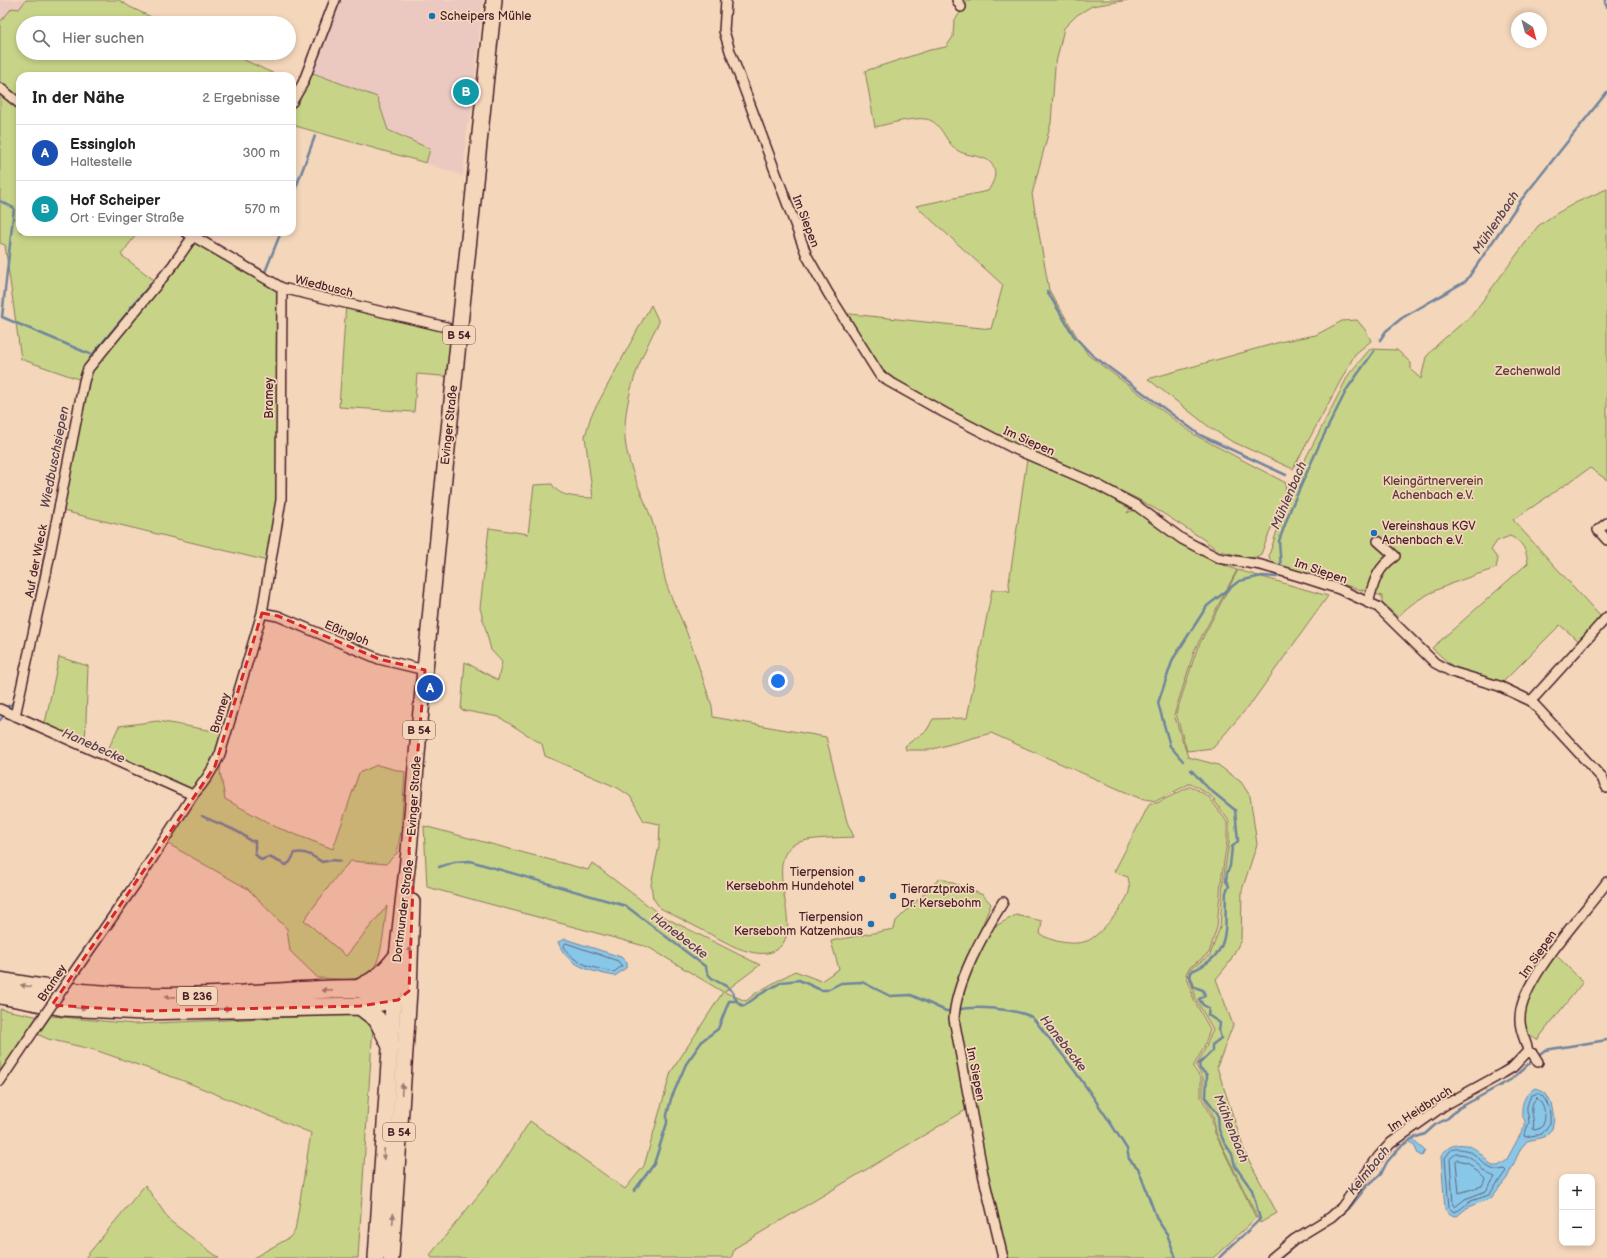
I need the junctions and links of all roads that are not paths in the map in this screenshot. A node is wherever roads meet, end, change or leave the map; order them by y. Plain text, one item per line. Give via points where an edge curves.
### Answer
1 (335, 0) edge
2 (494, 0) edge
3 (726, 0) edge
4 (0, 88) edge
5 (296, 95) edge
6 (16, 101) edge
7 (190, 236) edge
8 (194, 236) edge
9 (282, 288) junction
10 (446, 327) dead end
11 (1607, 523) edge
12 (1607, 540) edge
13 (1378, 541) dead end
14 (1368, 603) junction
15 (262, 613) junction
16 (1607, 617) edge
17 (425, 670) junction
18 (1531, 701) junction
19 (0, 709) edge
20 (15, 716) junction
21 (1607, 788) edge
22 (193, 795) junction
23 (409, 851) junction
24 (1607, 882) edge
25 (1004, 902) dead end
26 (397, 957) junction
27 (0, 981) edge
28 (358, 988) junction
29 (0, 995) edge
30 (401, 996) junction
31 (360, 1006) junction
32 (391, 1046) junction
33 (1528, 1051) junction
34 (1538, 1062) dead end
35 (0, 1081) edge
36 (376, 1258) edge
37 (391, 1258) edge
38 (1003, 1258) edge
39 (1272, 1258) edge

1 - 5 street
2 - 17 main road, Evinger Straße / B 54
3 - 14 street, Im Siepen via 724,31 730,51 807,256 879,374 994,438 1094,483 1137,506 1182,539 1218,558 1282,571 1339,589
4 - 6 street
7 - 20 street, Auf der Wieck via 173,264 88,369
8 - 9 street, Wiedbusch
9 - 10 street, Wiedbusch
9 - 15 street, Bramey via 281,500
11 - 12 street via 1598,530
13 - 14 street via 1395,556 1378,572
14 - 18 street, Im Siepen via 1393,620 1422,651 1452,672 1499,686
15 - 17 street, Eßingloh via 278,616 379,659
15 - 22 street, Bramey via 220,754 204,783
16 - 18 street
17 - 23 main road, Evinger Straße / B 54
18 - 21 street, Im Siepen via 1602,778
19 - 20 street
20 - 22 street
22 - 35 street, Bramey, bridge via 139,879
23 - 26 main road, Dortmunder Straße / B 54
30 -> 23 main road, Dortmunder Straße / B 54 via 413,886
24 - 33 street, Im Siepen via 1548,958 1528,991 1520,1018
25 - 38 street, Im Siepen via 985,931 954,1004 954,1019 983,1174
26 - 28 highway via 375,981
26 - 30 main road, Dortmunder Straße / B 54
28 -> 27 highway, B 236 via 120,997 78,994
28 - 30 highway, B 236
29 -> 31 highway, B 236 via 63,1007 143,1011
30 - 31 highway, B 236
30 - 32 main road, Dortmunder Straße / B 54
37 -> 30 main road, Dortmunder Straße / B 54
31 - 32 highway via 378,1019
32 -> 36 main road, Dortmunder Straße / B 54
33 - 34 street
33 - 39 street, Im Heidbruch via 1513,1067 1444,1106 1391,1143 1378,1156 1337,1212 1295,1239

